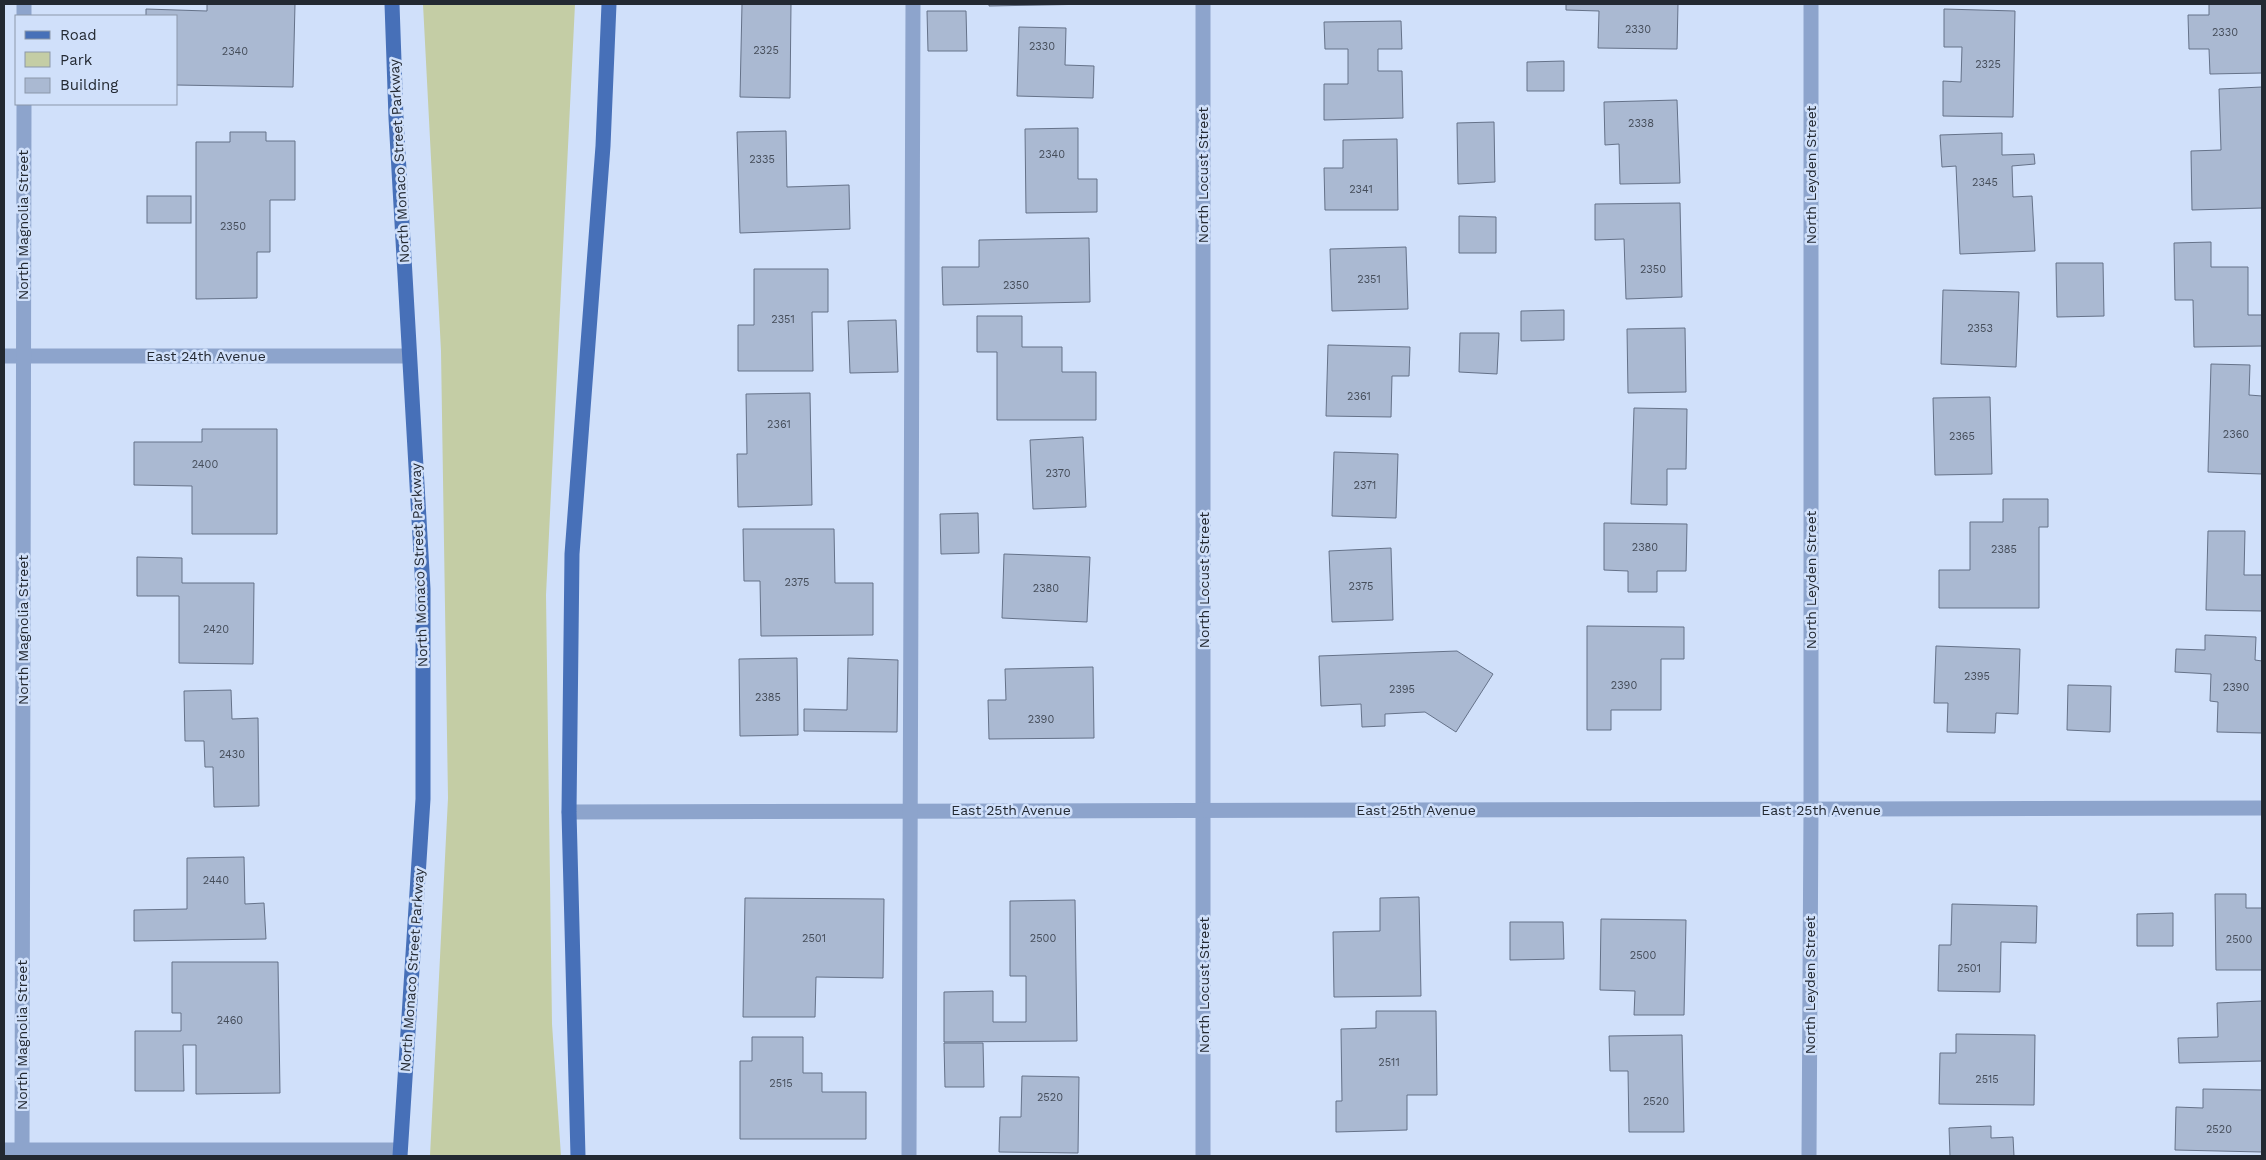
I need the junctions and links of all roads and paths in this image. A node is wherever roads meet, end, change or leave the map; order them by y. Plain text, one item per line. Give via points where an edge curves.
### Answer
1 (392, 4) edge
2 (609, 4) edge
3 (913, 4) edge
4 (1203, 4) edge
5 (1810, 4) edge
6 (24, 105) edge
7 (4, 356) edge
8 (23, 356) junction
9 (409, 356) junction
10 (2262, 808) edge
11 (1204, 809) junction
12 (1811, 810) junction
13 (909, 811) junction
14 (569, 812) junction
15 (4, 1150) edge
16 (22, 1153) edge
17 (400, 1153) edge
18 (578, 1156) edge
19 (908, 1156) edge
20 (1203, 1156) edge
21 (1809, 1156) edge

1 - 9 main road, North Monaco Street Parkway
2 - 14 main road via 603,146 572,554
3 - 13 street
4 - 11 street, North Locust Street
5 - 12 street, North Leyden Street
6 - 8 street, North Magnolia Street
7 - 8 street, East 24th Avenue
8 - 9 street, East 24th Avenue
8 - 16 street, North Magnolia Street
9 - 17 main road, North Monaco Street Parkway via 422,589 422,799
10 - 12 street, East 25th Avenue
11 - 12 street, East 25th Avenue
11 - 13 street, East 25th Avenue
11 - 20 street, North Locust Street
12 - 21 street, North Leyden Street
13 - 14 street, East 25th Avenue
13 - 19 street
14 - 18 main road
15 - 16 street
16 - 17 street

